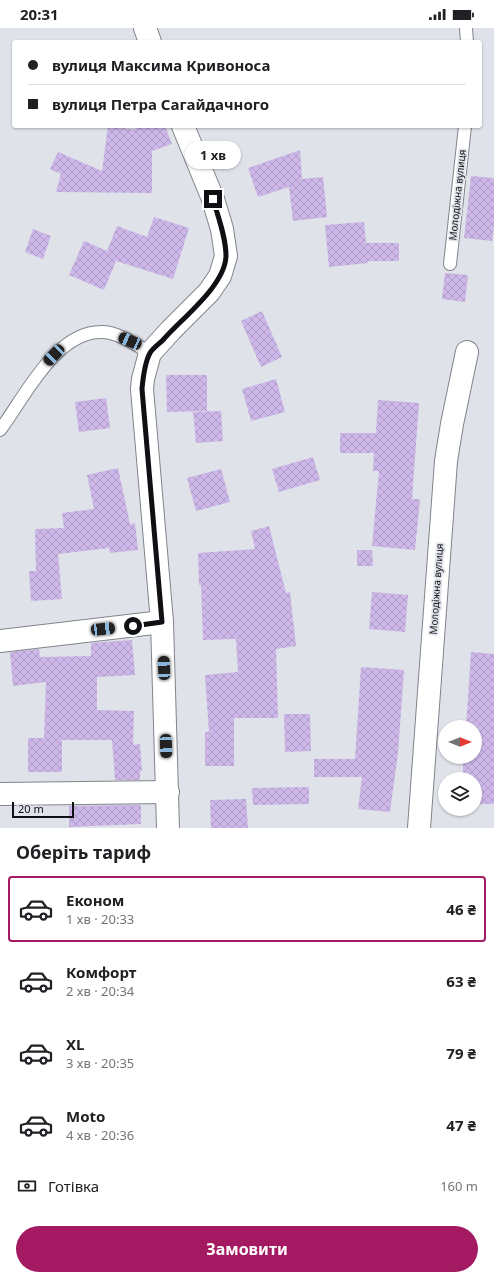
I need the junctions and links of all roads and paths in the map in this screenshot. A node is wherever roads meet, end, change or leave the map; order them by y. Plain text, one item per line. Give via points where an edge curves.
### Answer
1 (145, 28) edge
2 (466, 28) edge
3 (149, 40) edge
4 (467, 40) edge
5 (184, 128) edge
6 (465, 128) edge
7 (450, 264) dead end
8 (467, 352) dead end
9 (150, 353) junction
10 (0, 430) edge
11 (162, 622) junction
12 (0, 641) edge
13 (168, 792) junction
14 (0, 794) edge
15 (168, 828) edge
16 (419, 828) edge

1 - 3 street
2 - 4 lane
5 - 9 street via 213,199 222,229 226,256 220,276 209,292
6 - 7 lane, Молодіжна вулиця
8 - 16 street, Молодіжна вулиця via 446,461
9 - 10 lane via 130,341 104,332 90,333 77,338 62,347 47,363
9 - 11 street via 142,379 142,389
11 - 12 street
11 - 13 street
13 - 14 street
13 - 15 street

